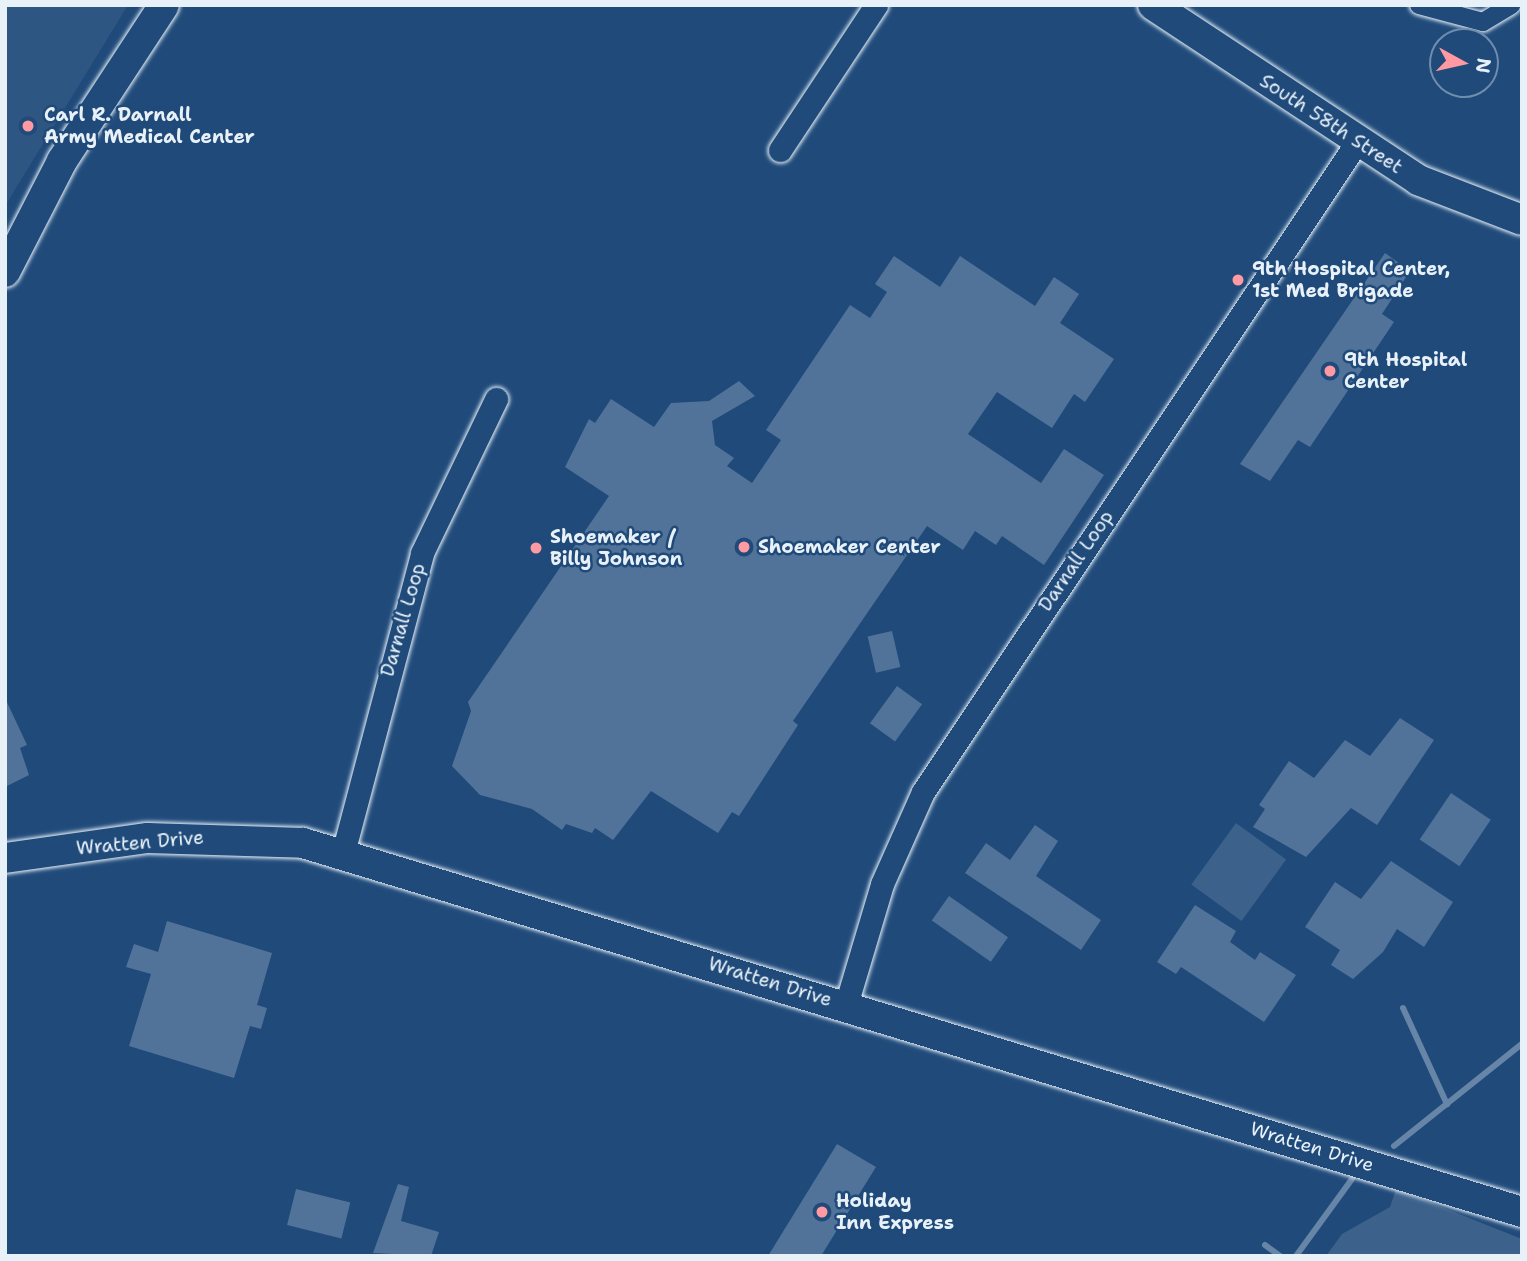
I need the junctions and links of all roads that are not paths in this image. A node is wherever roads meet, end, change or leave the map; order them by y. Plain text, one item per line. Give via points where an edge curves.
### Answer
1 (164, 5) edge
2 (876, 5) edge
3 (1153, 5) edge
4 (1419, 5) edge
5 (1511, 5) edge
6 (1357, 142) junction
7 (780, 150) dead end
8 (1522, 220) edge
9 (5, 272) edge
10 (496, 399) dead end
11 (343, 853) junction
12 (5, 858) edge
13 (846, 1005) junction
14 (1522, 1212) edge

1 - 9 street via 62,161
2 - 7 street
3 - 6 street, South 58th Street
4 - 5 street via 1483,22
6 - 8 street, South 58th Street via 1430,186
6 - 13 street, Darnall Loop via 923,792 882,884
10 - 11 street, Darnall Loop via 422,553
11 - 12 street, Wratten Drive via 202,835
11 - 13 street, Wratten Drive
13 - 14 street, Wratten Drive

